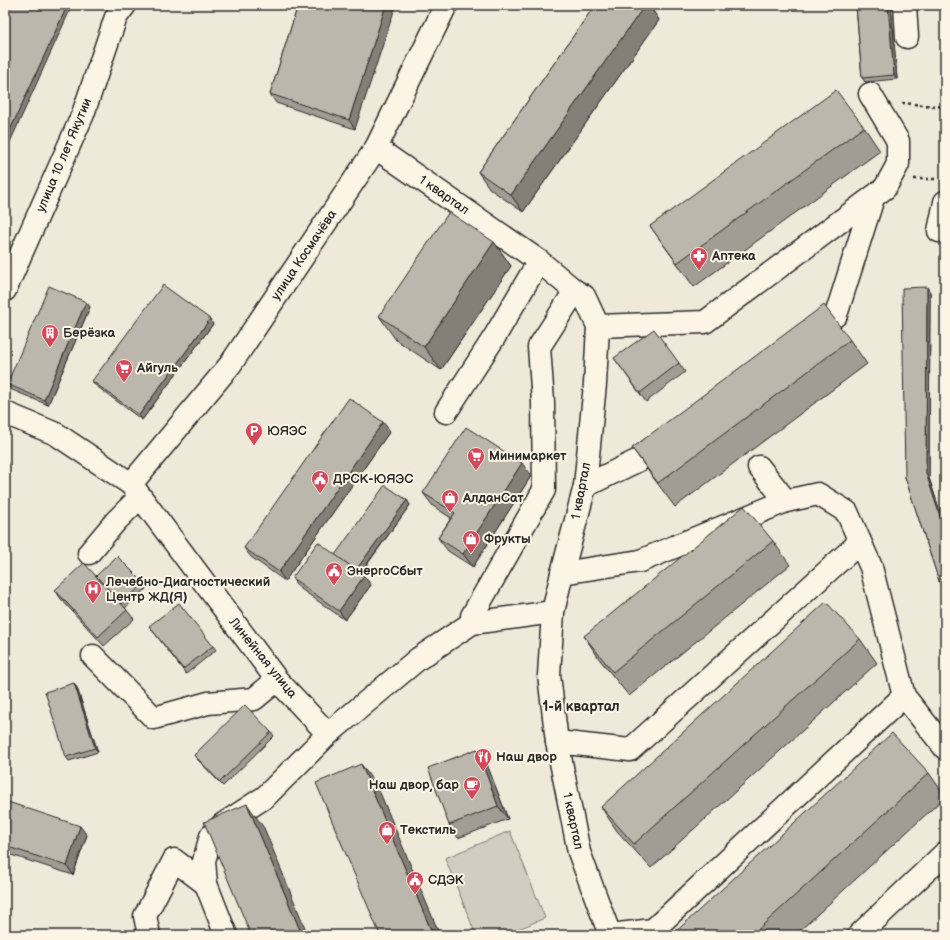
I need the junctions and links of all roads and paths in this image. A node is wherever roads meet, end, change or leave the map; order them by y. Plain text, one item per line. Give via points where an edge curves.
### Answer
1 (446, 5) edge
2 (905, 5) edge
3 (117, 9) edge
4 (907, 37) dead end
5 (872, 98) joint
6 (945, 106) edge
7 (376, 148) junction
8 (920, 179) dead end
9 (935, 179) dead end
10 (873, 198) junction
11 (945, 202) edge
12 (939, 230) dead end
13 (539, 260) junction
14 (5, 290) edge
15 (575, 291) junction
16 (598, 326) junction
17 (792, 348) edge
18 (446, 412) dead end
19 (5, 413) edge
20 (679, 432) edge
21 (760, 467) dead end
22 (585, 486) junction
23 (135, 491) junction
24 (786, 501) junction
25 (860, 542) junction
26 (89, 553) dead end
27 (562, 574) junction
28 (553, 612) junction
29 (472, 623) junction
30 (93, 656) dead end
31 (277, 680) junction
32 (904, 696) junction
33 (328, 734) junction
34 (558, 742) junction
35 (945, 748) edge
36 (945, 854) edge
37 (206, 884) junction
38 (150, 935) edge
39 (226, 935) edge
40 (610, 935) edge
41 (859, 935) edge

1 - 7 street, улица Космачёва
2 - 4 street
3 - 14 street, улица 10 лет Якутии via 83,114
5 - 6 path
5 - 10 street via 898,140 898,164 885,188
7 - 13 street, 1 квартал
7 - 23 street, улица Космачёва via 230,365
8 - 9 path
10 - 16 street via 705,322
10 - 17 street via 836,315
11 - 12 street
13 - 15 street, 1 квартал
13 - 18 street via 495,336
15 - 16 street, 1 квартал via 584,296
15 - 29 street via 539,347 543,402 544,490 472,616
16 - 22 street, 1 квартал
19 - 23 street, Линейная улица via 56,434
20 - 22 street via 648,456
21 - 24 street
22 - 27 street, 1 квартал
23 - 26 street, улица Космачёва via 116,522
23 - 31 street, Линейная улица
24 - 25 street via 818,494 847,512
24 - 27 street via 640,561
25 - 32 street via 871,567
25 - 34 street via 630,750
27 - 28 street, 1 квартал
28 - 29 street
28 - 34 street, 1 квартал via 549,675
29 - 33 street via 418,659
30 - 31 street via 154,718 208,703 254,699
31 - 33 street, Линейная улица
32 - 35 street
32 - 40 street via 653,930
33 - 37 street via 265,797 222,825 211,836 204,861
34 - 40 street, 1 квартал via 579,852
36 - 41 street
37 - 38 street via 174,860 145,916
37 - 39 street

